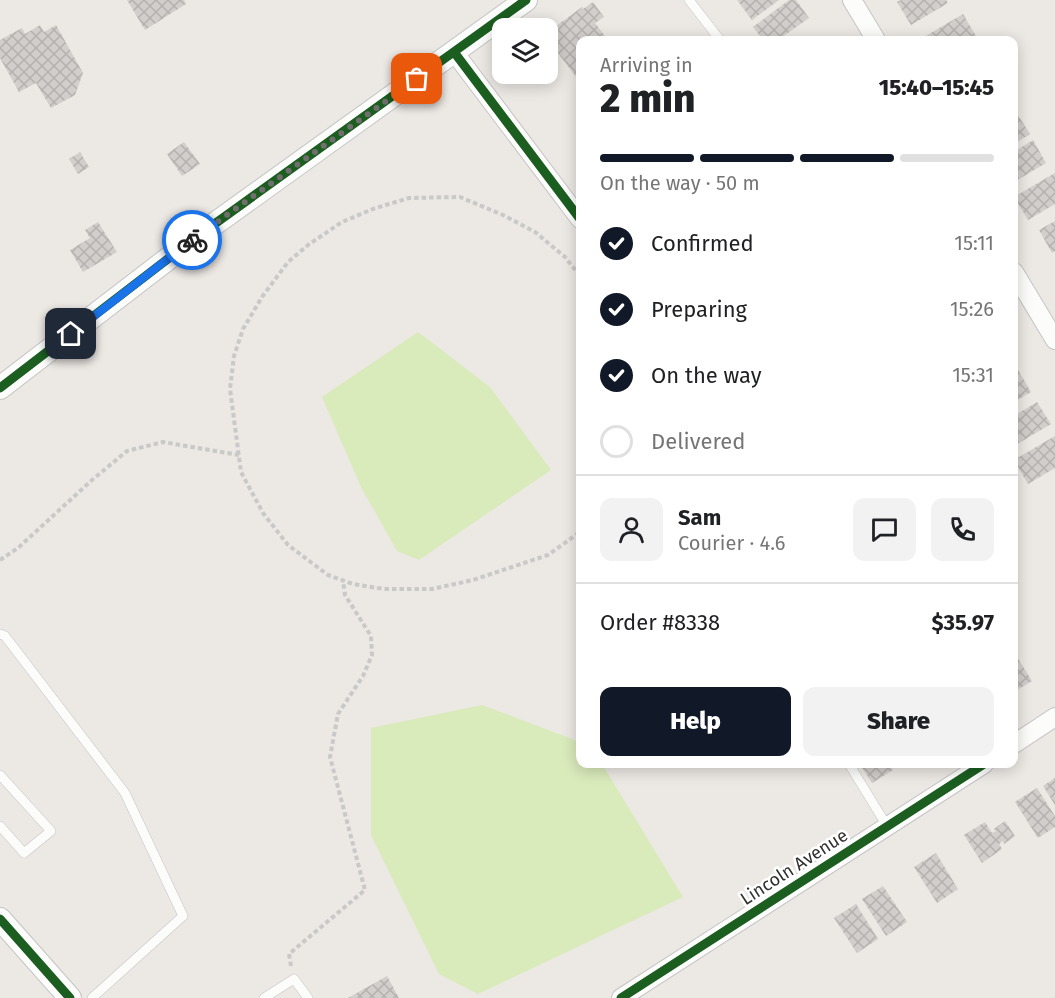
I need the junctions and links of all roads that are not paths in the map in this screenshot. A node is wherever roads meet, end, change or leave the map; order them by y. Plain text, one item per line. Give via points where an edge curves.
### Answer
1 (526, 0) edge
2 (689, 0) edge
3 (852, 0) edge
4 (717, 36) edge
5 (874, 36) edge
6 (454, 52) junction
7 (576, 214) edge
8 (1018, 279) edge
9 (1055, 340) edge
10 (0, 388) edge
11 (0, 634) edge
12 (1055, 717) edge
13 (1018, 739) edge
14 (851, 768) edge
15 (978, 768) edge
16 (0, 775) edge
17 (0, 826) edge
18 (887, 826) junction
19 (0, 919) edge
20 (70, 998) edge
21 (92, 998) edge
22 (264, 998) edge
23 (308, 998) edge
24 (621, 998) edge

1 - 6 street
2 - 4 lane
3 - 5 street
6 - 7 street
6 - 10 street via 195,238
8 - 9 street
11 - 21 lane via 125,794 183,916
12 - 13 street
14 - 18 lane
15 - 18 street, Lincoln Avenue
16 - 17 lane via 51,831 24,853
18 - 24 street, Lincoln Avenue
19 - 20 street
22 - 23 lane via 294,978

